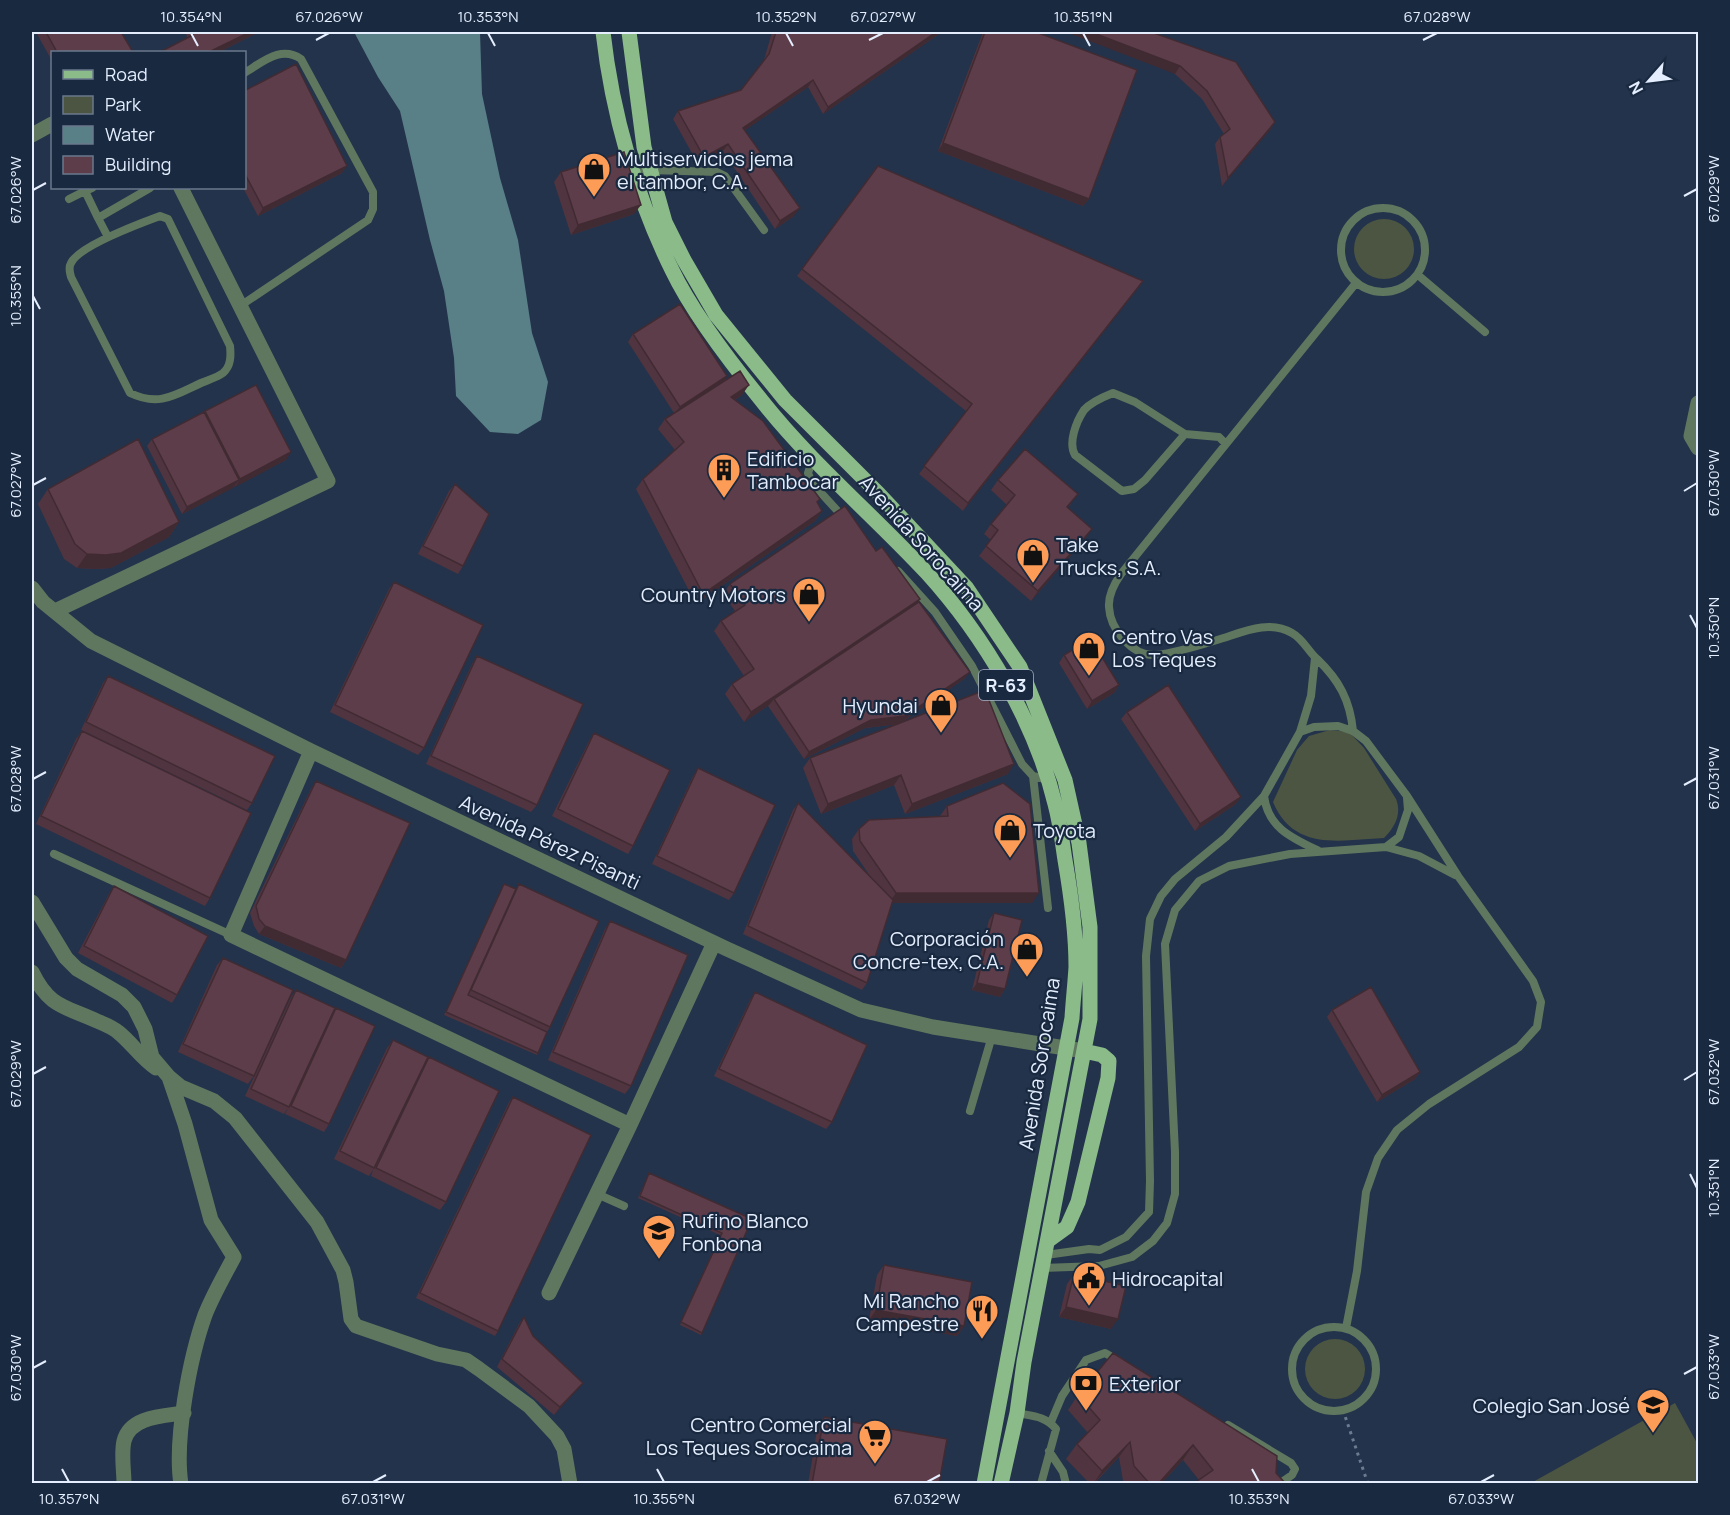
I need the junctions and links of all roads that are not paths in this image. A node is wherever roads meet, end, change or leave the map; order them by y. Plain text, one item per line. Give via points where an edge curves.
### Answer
1 (603, 32) edge
2 (629, 32) edge
3 (246, 72) edge
4 (51, 125) edge
5 (32, 135) edge
6 (650, 170) junction
7 (634, 174) junction
8 (88, 189) edge
9 (148, 189) edge
10 (182, 189) edge
11 (69, 199) dead end
12 (99, 219) junction
13 (764, 230) dead end
14 (108, 237) junction
15 (1418, 275) junction
16 (1356, 283) junction
17 (240, 306) junction
18 (710, 319) junction
19 (1485, 332) dead end
20 (1698, 403) edge
21 (1185, 434) junction
22 (1226, 444) junction
23 (1698, 448) edge
24 (813, 457) junction
25 (850, 524) edge
26 (888, 561) edge
27 (32, 588) edge
28 (55, 611) junction
29 (1315, 658) junction
30 (1353, 730) junction
31 (1300, 732) junction
32 (311, 752) junction
33 (1040, 778) junction
34 (1065, 780) junction
35 (1264, 796) junction
36 (1407, 796) junction
37 (1386, 847) junction
38 (1319, 851) junction
39 (54, 854) dead end
40 (1458, 876) junction
41 (32, 902) edge
42 (1048, 908) dead end
43 (231, 935) junction
44 (714, 943) junction
45 (32, 972) edge
46 (992, 1036) junction
47 (1067, 1047) junction
48 (1084, 1051) junction
49 (168, 1076) junction
50 (970, 1111) dead end
51 (630, 1125) junction
52 (597, 1194) junction
53 (624, 1206) dead end
54 (1049, 1240) junction
55 (1044, 1262) junction
56 (549, 1293) dead end
57 (1346, 1328) junction
58 (1124, 1365) edge
59 (184, 1413) junction
60 (1017, 1413) junction
61 (1051, 1422) junction
62 (1222, 1422) edge
63 (1049, 1451) junction
64 (1268, 1481) edge
65 (124, 1484) edge
66 (182, 1484) edge
67 (570, 1484) edge
68 (984, 1484) edge
69 (1001, 1484) edge
70 (1041, 1484) edge
71 (1066, 1484) edge
72 (1279, 1484) edge

1 - 7 main road, Avenida Sorocaima / R-63
2 - 6 main road, Avenida Sorocaima / R-63
3 - 17 lane via 280,52 292,52 301,59 373,192 373,208 368,220
4 - 5 street
6 - 7 lane
6 - 13 lane via 717,172 725,176
6 - 18 main road, Avenida Sorocaima / R-63 via 665,222
7 - 18 main road, Avenida Sorocaima / R-63 via 673,272
8 - 11 lane
8 - 12 lane
9 - 12 lane
10 - 17 street
12 - 14 lane
14 - 14 lane via 71,261 70,277 130,393 166,399 223,373 231,360 230,346 168,219 160,216
15 - 16 lane via 1396,291 1382,293
15 - 16 lane via 1426,248 1423,234 1404,213 1378,208 1353,220 1341,245 1341,259
15 - 19 lane
16 - 22 lane
17 - 28 street via 328,481
18 - 24 main road, Avenida Sorocaima / R-63 via 760,399
18 - 34 main road, Avenida Sorocaima / R-63 via 966,587 1020,667
20 - 23 street via 1691,436
21 - 21 lane via 1135,402 1113,393 1084,410 1071,449 1122,491 1134,489 1144,480
21 - 22 lane via 1219,437
22 - 29 lane via 1112,587 1108,606 1113,626 1132,647 1156,655 1240,632 1276,627 1293,633
24 - 25 lane via 808,473 812,483
24 - 33 main road, Avenida Sorocaima / R-63 via 926,572 980,640 1030,734
26 - 33 lane via 935,612 972,666 1022,765
27 - 28 street, Avenida Pérez Pisanti
28 - 32 street, Avenida Pérez Pisanti via 90,641
29 - 30 lane via 1327,668 1344,695
29 - 31 lane via 1311,696
30 - 31 lane via 1327,726
30 - 36 lane via 1366,741
31 - 35 lane
32 - 43 street
32 - 44 street, Avenida Pérez Pisanti
33 - 34 lane
33 - 42 lane
33 - 47 main road, Avenida Sorocaima / R-63 via 1060,829 1073,917 1076,966
34 - 48 main road, Avenida Sorocaima / R-63 via 1079,843 1090,927 1090,1019
35 - 38 lane via 1269,815 1281,830
35 - 55 lane via 1226,837 1175,879 1150,919 1146,957 1149,1212 1126,1237 1112,1245
36 - 37 lane via 1408,810 1399,837
36 - 40 lane
37 - 38 lane
37 - 40 lane via 1419,856
38 - 55 lane via 1229,866 1199,881 1175,910 1165,944 1175,1152 1174,1194 1167,1223 1153,1241 1132,1257 1099,1266
39 - 43 lane
40 - 57 lane via 1533,981 1541,1002 1537,1027 1519,1047 1429,1104 1396,1130 1378,1158 1366,1192
41 - 49 street via 76,969 122,995 134,1007 152,1057
43 - 51 street
44 - 46 street, Avenida Pérez Pisanti via 861,1010
44 - 51 street
45 - 49 street via 48,998 110,1026 147,1062
46 - 47 street, Avenida Pérez Pisanti
46 - 50 lane
47 - 48 street, Avenida Pérez Pisanti
47 - 68 main road, Avenida Sorocaima / R-63
48 - 54 main road, Avenida Sorocaima / R-63
48 - 54 main road via 1102,1054 1109,1061 1108,1078 1078,1202 1067,1227
49 - 59 street via 211,1220 234,1257 206,1315 189,1376
49 - 67 street via 181,1087 214,1101 235,1118 317,1222 343,1270 351,1319 356,1326 466,1360 479,1369 529,1406 557,1436 564,1449
51 - 52 street
52 - 53 lane
52 - 56 street
54 - 55 main road, Avenida Sorocaima / R-63
55 - 60 main road, Avenida Sorocaima / R-63
57 - 57 lane via 1369,1344 1377,1371 1367,1396 1356,1406 1329,1411 1304,1399 1296,1388 1292,1367 1306,1336 1332,1326
58 - 61 lane via 1105,1353 1086,1360 1062,1396
59 - 65 street via 144,1420 130,1430 124,1440
59 - 66 street via 179,1471
60 - 61 lane
60 - 69 main road, Avenida Sorocaima / R-63
61 - 63 lane via 1056,1429
62 - 72 lane via 1291,1463 1292,1476
63 - 70 lane
63 - 71 lane
64 - 72 lane

